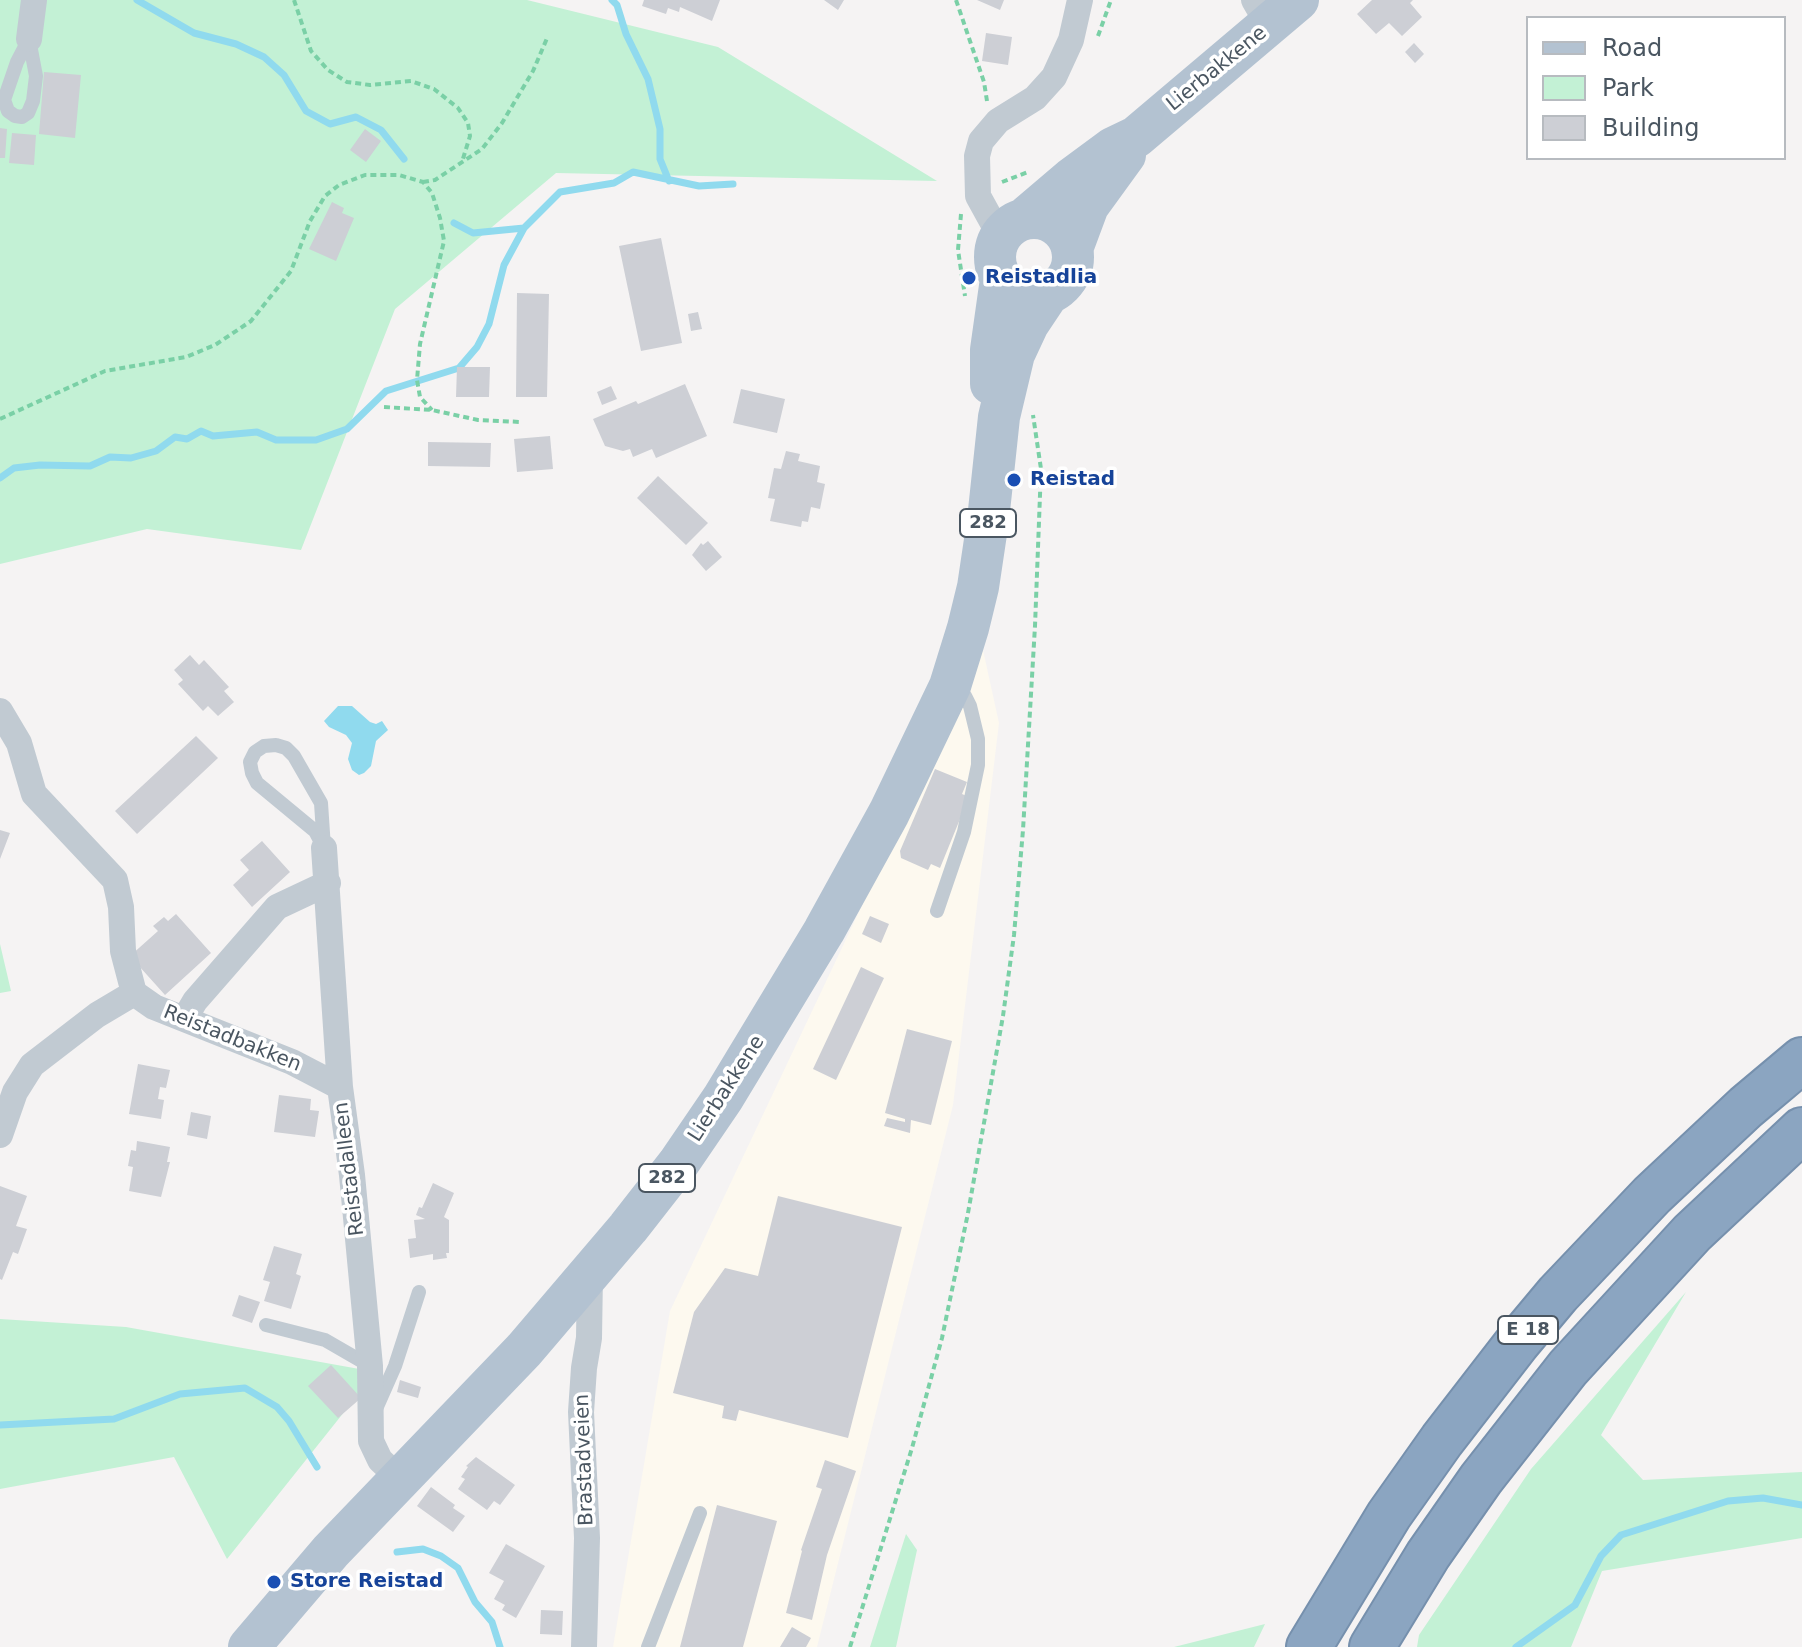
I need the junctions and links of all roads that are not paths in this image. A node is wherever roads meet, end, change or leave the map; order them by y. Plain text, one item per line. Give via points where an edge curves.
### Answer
1 (34, 0) edge
2 (1080, 0) edge
3 (1274, 9) edge
4 (29, 39) junction
5 (1136, 137) junction
6 (1012, 228) junction
7 (1072, 249) junction
8 (983, 287) junction
9 (1048, 294) junction
10 (1016, 415) junction
11 (950, 686) junction
12 (0, 711) edge
13 (324, 848) junction
14 (328, 883) junction
15 (937, 911) dead end
16 (134, 993) junction
17 (185, 1018) junction
18 (1802, 1060) edge
19 (340, 1087) junction
20 (1802, 1130) edge
21 (0, 1135) edge
22 (590, 1274) junction
23 (419, 1292) dead end
24 (266, 1325) dead end
25 (370, 1366) junction
26 (370, 1415) junction
27 (400, 1479) junction
28 (700, 1513) dead end
29 (249, 1647) edge
30 (584, 1647) edge
31 (648, 1647) edge
32 (1309, 1647) edge
33 (1372, 1647) edge

1 - 4 street
2 - 6 street via 1071,40 1054,77 981,141 978,196
3 - 5 main road, Lierbakkene / 282
4 - 4 lane via 35,66 33,101 22,117 8,111 4,100
5 - 6 main road, Lierbakkene / 282 via 1113,148
5 - 7 main road, Lierbakkene / 282 via 1088,206
6 - 7 main road via 1042,218 1068,237
6 - 8 main road, 282
7 - 9 main road, 282 via 1069,273
8 - 9 main road
8 - 10 main road, Lierbakkene / 282 via 992,399
9 - 10 main road, Lierbakkene / 282 via 1014,354 1006,398
10 - 11 main road, Lierbakkene / 282 via 988,520 972,616
11 - 15 lane via 970,706 978,765 964,832
11 - 22 main road, Lierbakkene / 282 via 889,813 777,1011 678,1164
12 - 16 street via 19,743 34,794 115,880
13 - 13 lane, Reistadalleen via 321,803 306,774 286,748 264,746 250,762 257,783 315,831
13 - 14 street, Reistadalleen
14 - 17 street via 277,907
14 - 19 street, Reistadalleen
16 - 17 street, Reistadbakken
16 - 21 street via 32,1065 15,1092
17 - 19 street, Reistadbakken
18 - 32 highway, E 18 via 1652,1195 1558,1294 1389,1515
19 - 25 street, Reistadalleen
20 - 33 highway, E 18 via 1692,1233 1568,1368 1481,1479
22 - 27 main road, Lierbakkene / 282
22 - 30 street, Brastadveien via 581,1412 587,1538
23 - 26 lane via 395,1366
24 - 25 lane via 325,1340
25 - 26 street, Reistadalleen
26 - 27 street, Reistadalleen via 375,1450
27 - 29 main road, Lierbakkene / 282
28 - 31 lane

